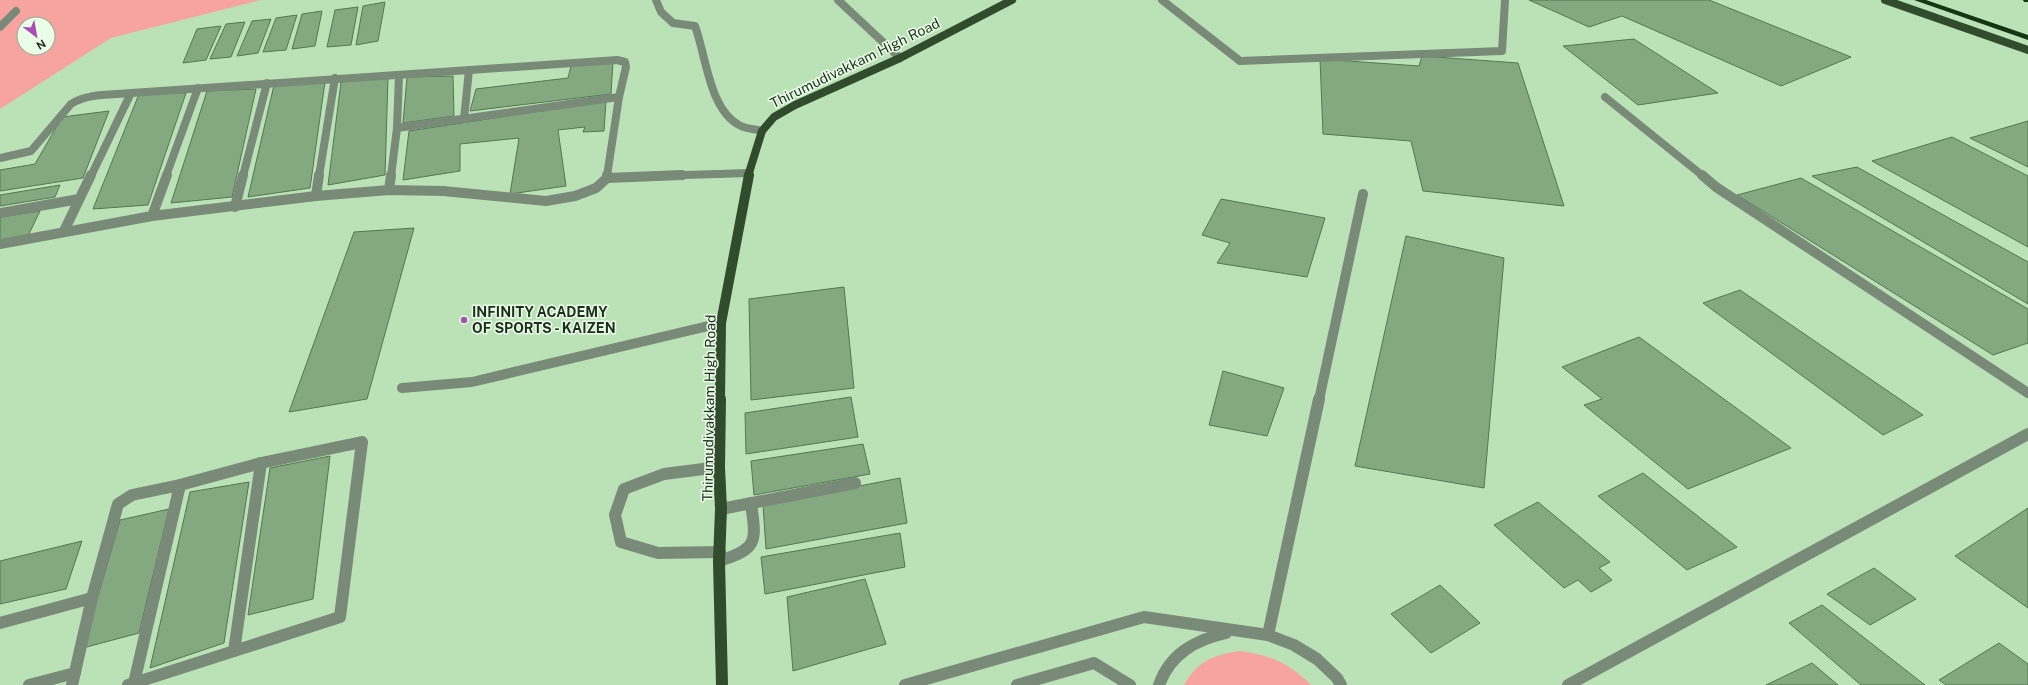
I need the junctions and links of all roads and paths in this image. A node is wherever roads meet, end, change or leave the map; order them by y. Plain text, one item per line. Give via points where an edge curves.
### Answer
1 (656, 0) edge
2 (838, 0) edge
3 (1012, 0) edge
4 (1162, 0) edge
5 (1505, 0) edge
6 (1885, 0) edge
7 (1918, 0) edge
8 (16, 11) dead end
9 (0, 27) edge
10 (2028, 38) edge
11 (2028, 50) edge
12 (900, 58) junction
13 (469, 70) junction
14 (399, 74) junction
15 (335, 78) junction
16 (267, 83) junction
17 (198, 88) junction
18 (131, 93) junction
19 (619, 97) junction
20 (1605, 97) dead end
21 (464, 119) junction
22 (397, 128) junction
23 (762, 131) junction
24 (0, 158) edge
25 (749, 173) junction
26 (607, 178) junction
27 (390, 190) junction
28 (1363, 194) dead end
29 (316, 196) junction
30 (79, 199) junction
31 (235, 207) junction
32 (0, 213) edge
33 (152, 216) junction
34 (64, 231) junction
35 (0, 244) edge
36 (721, 323) junction
37 (402, 388) dead end
38 (2028, 393) edge
39 (2028, 434) edge
40 (261, 463) junction
41 (719, 467) junction
42 (855, 483) dead end
43 (180, 485) junction
44 (751, 503) junction
45 (721, 509) junction
46 (720, 556) junction
47 (92, 598) junction
48 (0, 624) edge
49 (1236, 631) junction
50 (1268, 635) junction
51 (234, 651) junction
52 (74, 679) edge
53 (131, 684) edge
54 (29, 685) edge
55 (722, 685) edge
56 (905, 685) edge
57 (1017, 685) edge
58 (1130, 685) edge
59 (1159, 685) edge
60 (1342, 685) edge
61 (1568, 685) edge

1 - 23 street via 660,12 673,23 695,26 708,75 720,106 727,116 740,125
2 - 12 street
3 - 12 main road, Thirumudivakkam High Road
4 - 5 street via 1240,61 1502,51
6 - 11 main road
7 - 10 highway
8 - 9 street
12 - 23 main road, Thirumudivakkam High Road via 795,105 774,117
13 - 14 street
13 - 19 street via 617,60 625,62 626,67
13 - 21 street
14 - 15 street
14 - 22 street
15 - 16 street
15 - 29 street
16 - 17 street
16 - 31 street
17 - 18 street
17 - 33 street
18 - 24 street via 79,99 71,104 31,151
18 - 30 street
19 - 21 street
19 - 26 street
20 - 38 street via 1716,187
21 - 22 street
22 - 27 street
23 - 25 main road, Thirumudivakkam High Road
25 - 26 street
25 - 36 main road, Thirumudivakkam High Road
26 - 27 street via 596,188 575,196 546,201 443,191
27 - 29 street
28 - 50 street
29 - 31 street
30 - 32 street
30 - 34 street
31 - 33 street
33 - 34 street
34 - 35 street
36 - 37 street via 472,382
36 - 41 main road, Thirumudivakkam High Road
39 - 61 street
40 - 43 street
40 - 51 street
40 - 51 street via 362,442 340,616
41 - 45 main road, Thirumudivakkam High Road
41 - 46 street via 664,474 624,489 615,515 621,542 658,553
42 - 44 street
43 - 47 street via 132,495 118,504
43 - 53 street
44 - 45 street
44 - 46 street via 755,538 752,545 739,556
45 - 46 main road, Thirumudivakkam High Road
46 - 55 main road, Thirumudivakkam High Road
47 - 48 street
47 - 52 street
49 - 50 street
49 - 56 street via 1144,617
49 - 59 street via 1212,635 1191,644 1173,659
50 - 60 street via 1294,644 1317,660
51 - 53 street
52 - 54 street
57 - 58 street via 1094,663

